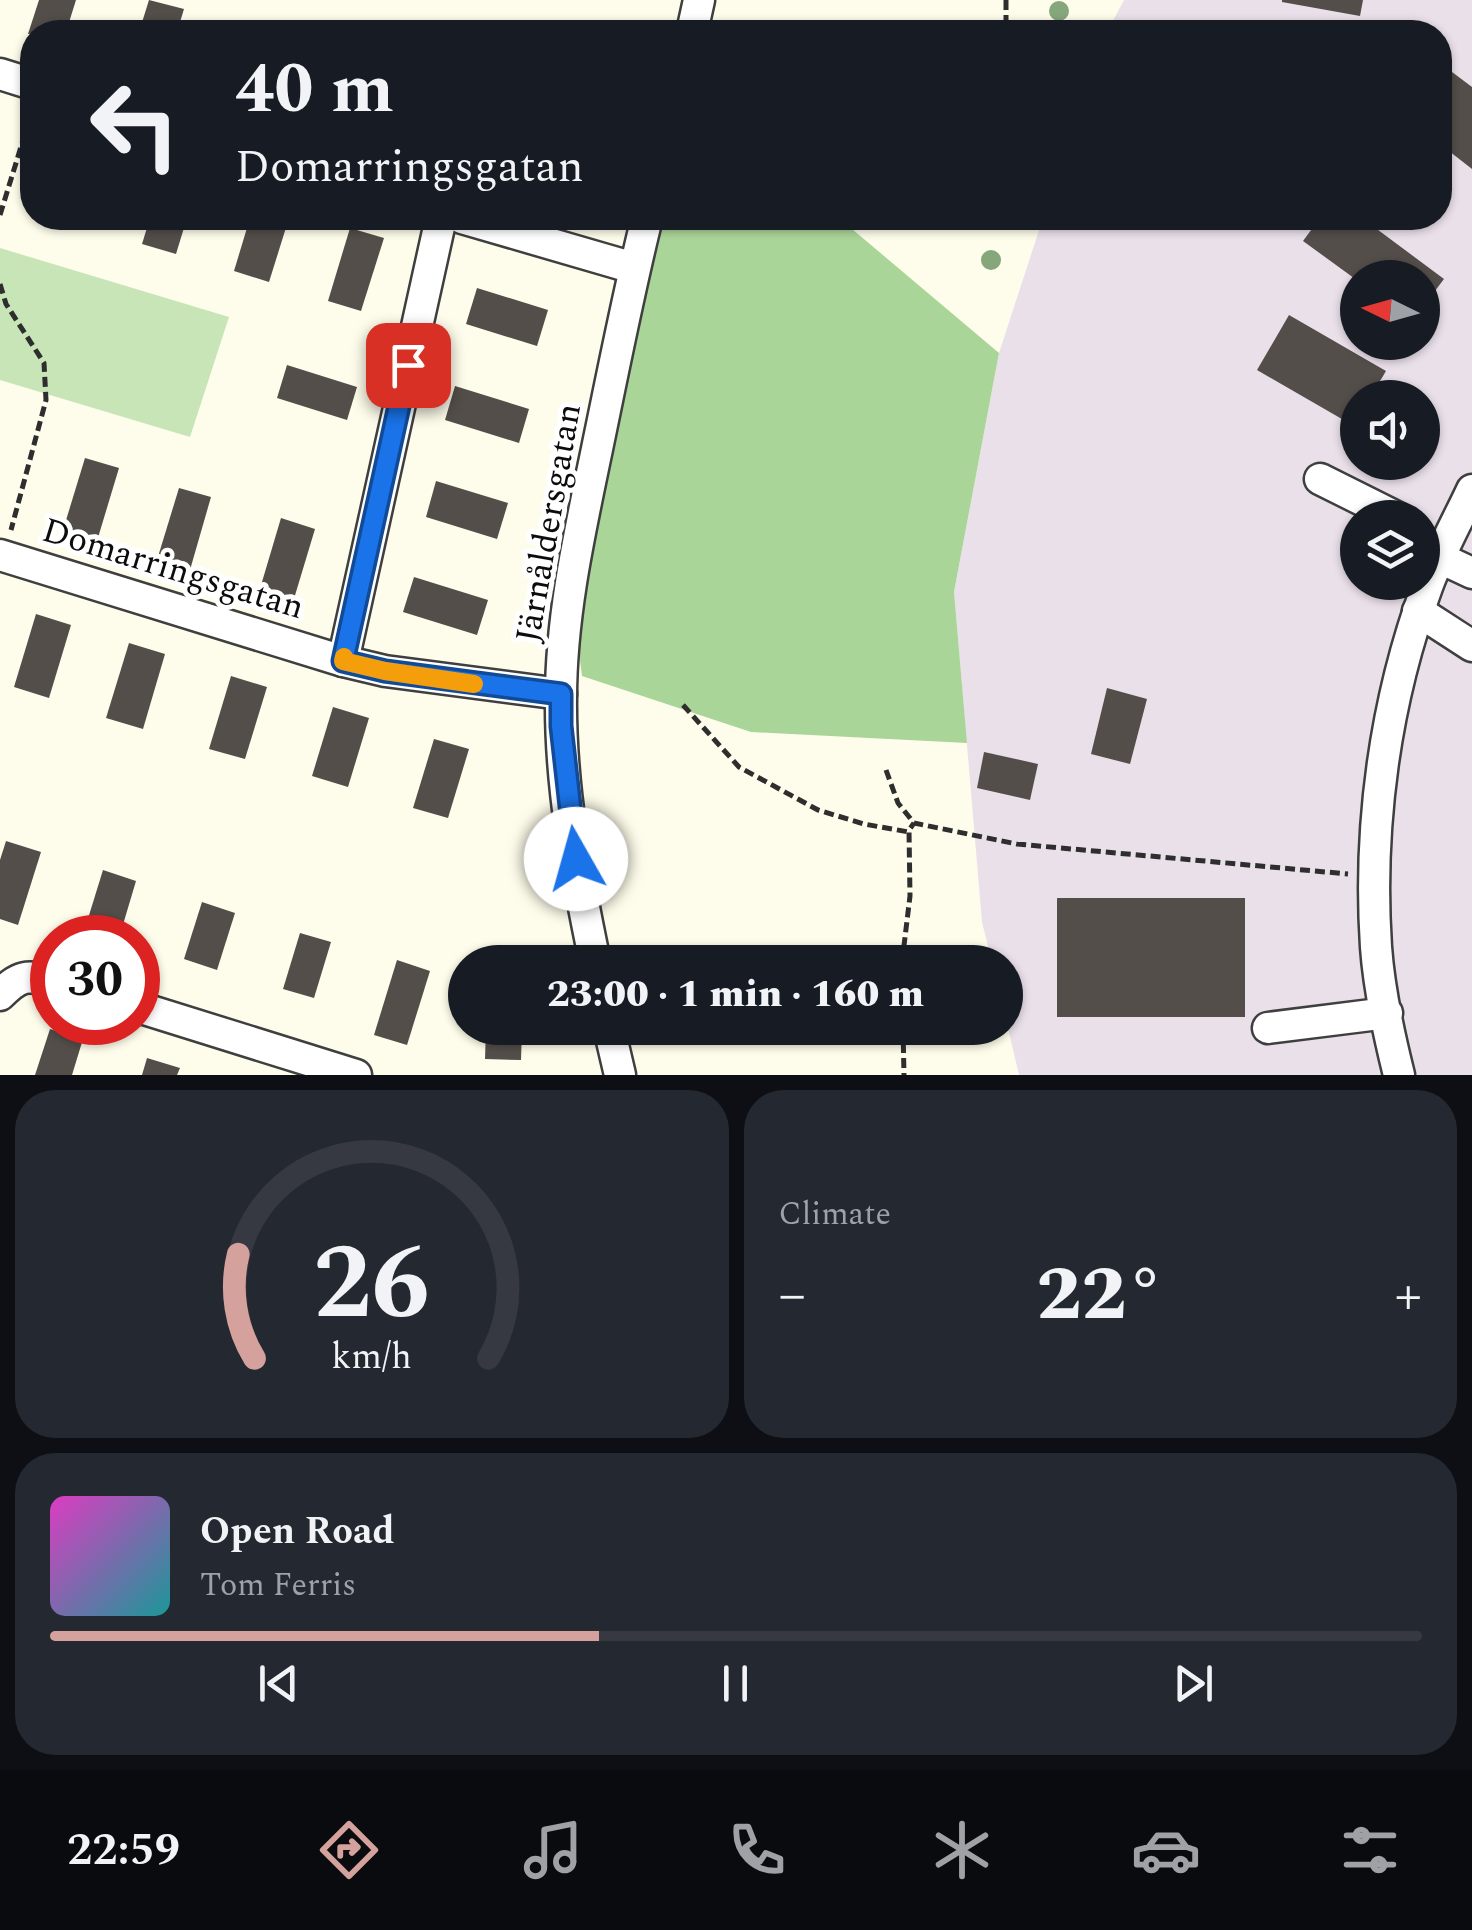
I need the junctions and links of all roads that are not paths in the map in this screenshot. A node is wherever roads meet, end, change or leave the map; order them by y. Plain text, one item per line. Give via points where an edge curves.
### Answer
1 (437, 230) edge
2 (503, 230) edge
3 (644, 230) edge
4 (634, 268) junction
5 (1320, 479) dead end
6 (1472, 490) edge
7 (1362, 500) edge
8 (1440, 537) edge
9 (1440, 546) edge
10 (2, 556) edge
11 (1472, 574) edge
12 (1422, 600) edge
13 (1418, 612) junction
14 (1472, 646) edge
15 (343, 661) junction
16 (561, 694) junction
17 (592, 945) edge
18 (30, 975) edge
19 (4, 991) edge
20 (160, 1014) edge
21 (1386, 1014) junction
22 (1268, 1028) dead end
23 (614, 1045) edge
24 (356, 1075) edge
25 (620, 1075) edge
26 (1399, 1075) edge

1 - 15 street
2 - 4 street
3 - 4 street, Järnåldersgatan
4 - 16 street, Järnåldersgatan via 566,616
5 - 7 street
6 - 8 street
9 - 11 street
10 - 15 street, Domarringsgatan
12 - 13 street
13 - 14 street
13 - 21 street via 1383,755 1376,949
15 - 16 street, Domarringsgatan
16 - 17 street, Järnåldersgatan via 579,887
18 - 19 street
20 - 24 street
21 - 22 street
21 - 26 street
23 - 25 street

